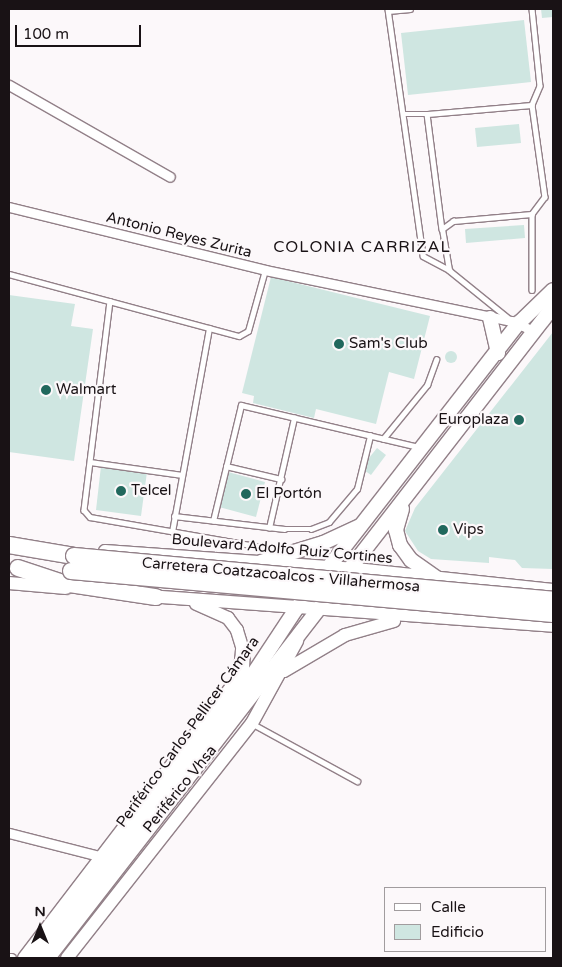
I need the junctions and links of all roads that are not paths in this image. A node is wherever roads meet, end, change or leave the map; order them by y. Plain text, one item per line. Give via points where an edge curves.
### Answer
1 (410, 9) edge
2 (532, 9) edge
3 (388, 10) edge
4 (9, 85) edge
5 (532, 105) junction
6 (403, 114) junction
7 (427, 114) junction
8 (170, 177) dead end
9 (9, 207) edge
10 (532, 214) junction
11 (442, 229) junction
12 (265, 270) junction
13 (448, 270) junction
14 (9, 274) edge
15 (532, 290) dead end
16 (553, 290) edge
17 (110, 301) junction
18 (553, 307) edge
19 (490, 318) junction
20 (516, 322) junction
21 (209, 328) junction
22 (533, 331) junction
23 (498, 354) junction
24 (436, 360) dead end
25 (294, 418) junction
26 (370, 436) junction
27 (383, 439) junction
28 (424, 449) junction
29 (442, 452) junction
30 (90, 462) junction
31 (226, 466) junction
32 (182, 474) junction
33 (280, 479) junction
34 (404, 503) junction
35 (174, 516) junction
36 (213, 521) junction
37 (367, 522) junction
38 (269, 528) junction
39 (172, 532) junction
40 (9, 544) edge
41 (291, 554) junction
42 (261, 562) junction
43 (73, 563) junction
44 (14, 567) edge
45 (332, 567) junction
46 (351, 569) junction
47 (438, 580) junction
48 (9, 583) edge
49 (551, 590) edge
50 (156, 597) junction
51 (187, 600) junction
52 (296, 609) junction
53 (315, 611) junction
54 (553, 614) edge
55 (406, 618) junction
56 (553, 626) edge
57 (302, 630) junction
58 (243, 650) junction
59 (284, 671) junction
60 (265, 678) junction
61 (239, 694) junction
62 (252, 723) junction
63 (357, 781) dead end
64 (9, 833) edge
65 (99, 856) junction
66 (24, 958) edge
67 (35, 958) edge
68 (48, 958) edge
69 (67, 958) edge

1 - 3 lane
2 - 5 lane via 540,86
3 - 6 lane
4 - 8 street
5 - 7 lane
5 - 10 lane via 544,197
6 - 7 lane
6 - 13 lane via 423,256
7 - 11 lane
9 - 12 street, Antonio Reyes Zurita
10 - 11 lane via 453,221
10 - 15 lane
11 - 13 lane
12 - 19 street, Antonio Reyes Zurita
12 - 21 lane via 248,331 239,336
13 - 20 lane
14 - 17 lane
16 - 20 main road, Periférico Carlos Pellicer Cámara
17 - 21 lane
17 - 30 lane
18 - 22 main road
19 - 20 street, Antonio Reyes Zurita
19 - 23 main road
20 - 22 street, Antonio Reyes Zurita
20 - 23 main road, Periférico Carlos Pellicer Cámara
21 - 32 lane
22 - 29 main road, Periférico Carlos Pellicer Cámara
23 - 28 main road, Periférico Carlos Pellicer Cámara
24 - 27 lane via 427,384
25 - 26 lane
25 - 31 lane via 241,405
25 - 33 lane
26 - 27 lane
26 - 38 lane via 357,489 329,522 311,529
27 - 28 lane
28 - 29 lane
28 - 37 main road, Periférico Carlos Pellicer Cámara
29 - 34 main road, Periférico Carlos Pellicer Cámara
30 - 32 lane
30 - 39 lane via 84,510 90,517
31 - 33 lane
31 - 36 lane
32 - 35 lane
33 - 38 lane
34 - 46 main road, Periférico Carlos Pellicer Cámara
34 - 47 main road via 396,530 400,545 411,560
35 - 36 lane
35 - 39 lane
36 - 38 lane
37 - 41 main road via 341,537
37 - 45 main road, Periférico Carlos Pellicer Cámara
39 - 41 lane
40 - 42 street, Boulevard Adolfo Ruiz Cortines
40 - 43 highway, Carretera Coatzacoalcos - Villahermosa
41 - 42 main road
42 - 45 street, Boulevard Adolfo Ruiz Cortines
43 - 44 highway, Carretera Coatzacoalcos - Villahermosa
43 - 49 highway, Carretera Coatzacoalcos - Villahermosa, bridge
43 - 54 highway, Carretera Coatzacoalcos - Villahermosa, bridge
44 - 50 highway via 63,583
45 - 46 street, Boulevard Adolfo Ruiz Cortines
45 - 52 main road, Periférico Carlos Pellicer Cámara
46 - 47 street, Boulevard Adolfo Ruiz Cortines
46 - 53 main road, Periférico Carlos Pellicer Cámara
47 - 49 street, Boulevard Adolfo Ruiz Cortines
48 - 50 street
50 - 51 street
51 - 52 street
51 - 58 street via 228,618
52 - 53 street
52 - 61 main road, Periférico Carlos Pellicer Cámara
53 - 55 street
53 - 57 main road, Periférico Carlos Pellicer Cámara
55 - 56 street
55 - 59 street via 345,635
57 - 59 street, Periférico Vhsa
57 - 60 main road, Periférico Carlos Pellicer Cámara
58 - 61 main road via 245,674
58 - 65 street, Periférico Vhsa via 228,695
59 - 60 main road
59 - 62 street, Periférico Vhsa
60 - 68 main road, Periférico Carlos Pellicer Cámara
61 - 67 main road, Periférico Carlos Pellicer Cámara
62 - 63 lane
62 - 69 street, Periférico Vhsa
64 - 65 street
65 - 66 street, Periférico Vhsa

